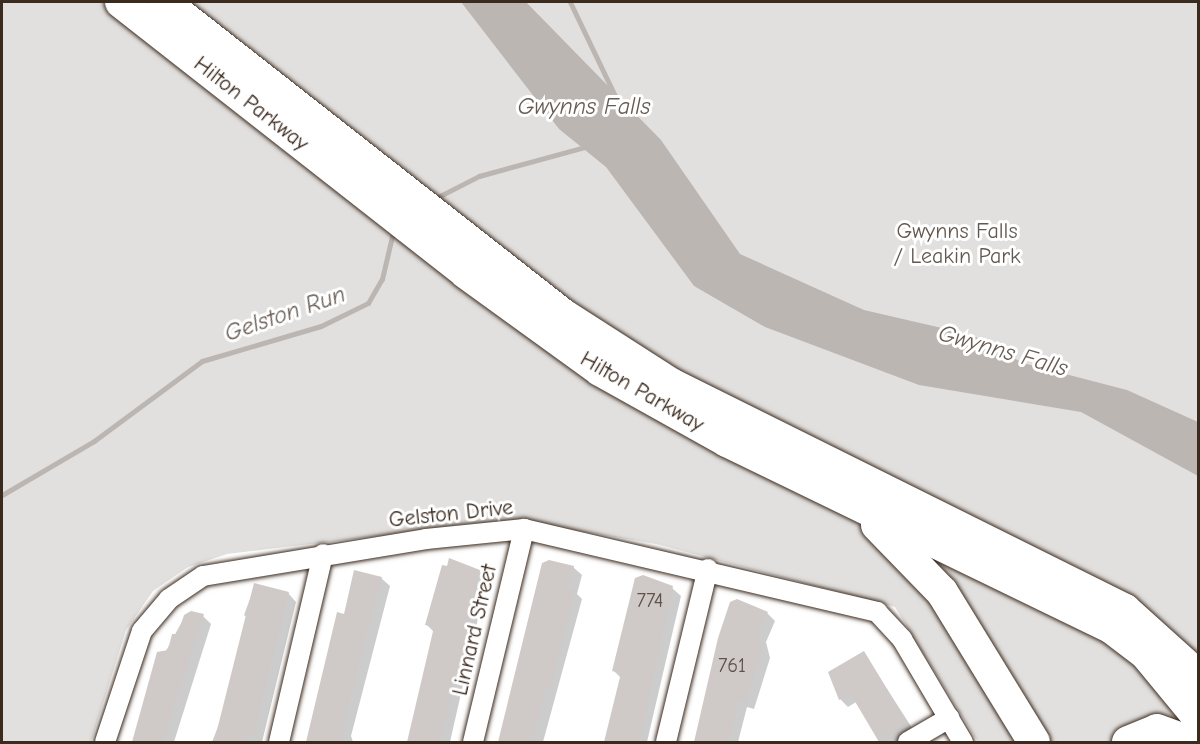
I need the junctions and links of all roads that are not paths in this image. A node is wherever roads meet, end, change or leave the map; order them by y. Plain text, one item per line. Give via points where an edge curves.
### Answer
1 (121, 2) edge
2 (164, 2) edge
3 (366, 178) junction
4 (473, 262) junction
5 (844, 497) junction
6 (524, 529) junction
7 (322, 554) junction
8 (708, 569) junction
9 (1162, 638) junction
10 (1198, 663) edge
11 (1198, 676) edge
12 (1198, 717) edge
13 (949, 718) junction
14 (105, 742) edge
15 (279, 742) edge
16 (473, 742) edge
17 (666, 742) edge
18 (908, 742) edge
19 (963, 742) edge
20 (1034, 742) edge
21 (1128, 742) edge
22 (1190, 742) edge

1 - 3 main road, Hilton Parkway
2 - 3 main road, Hilton Parkway
3 - 4 main road, Hilton Parkway
4 - 5 main road, Hilton Parkway via 546,334 658,405
4 - 9 main road, Hilton Parkway via 671,384 1072,581 1125,610
5 - 12 main road, Hilton Parkway via 1112,628 1146,654
5 - 20 main road via 908,552 942,592
6 - 7 street, Gelston Drive
6 - 8 street, Gelston Drive
6 - 16 street, Linnard Street
7 - 14 street, Gelston Drive via 203,576 169,599 142,632
7 - 15 street
8 - 13 street, Gelston Drive via 877,612 897,631
8 - 17 street
9 - 10 main road
9 - 11 main road, Hilton Parkway
13 - 18 street
13 - 19 street, Gelston Drive
21 - 22 main road via 1157,730

